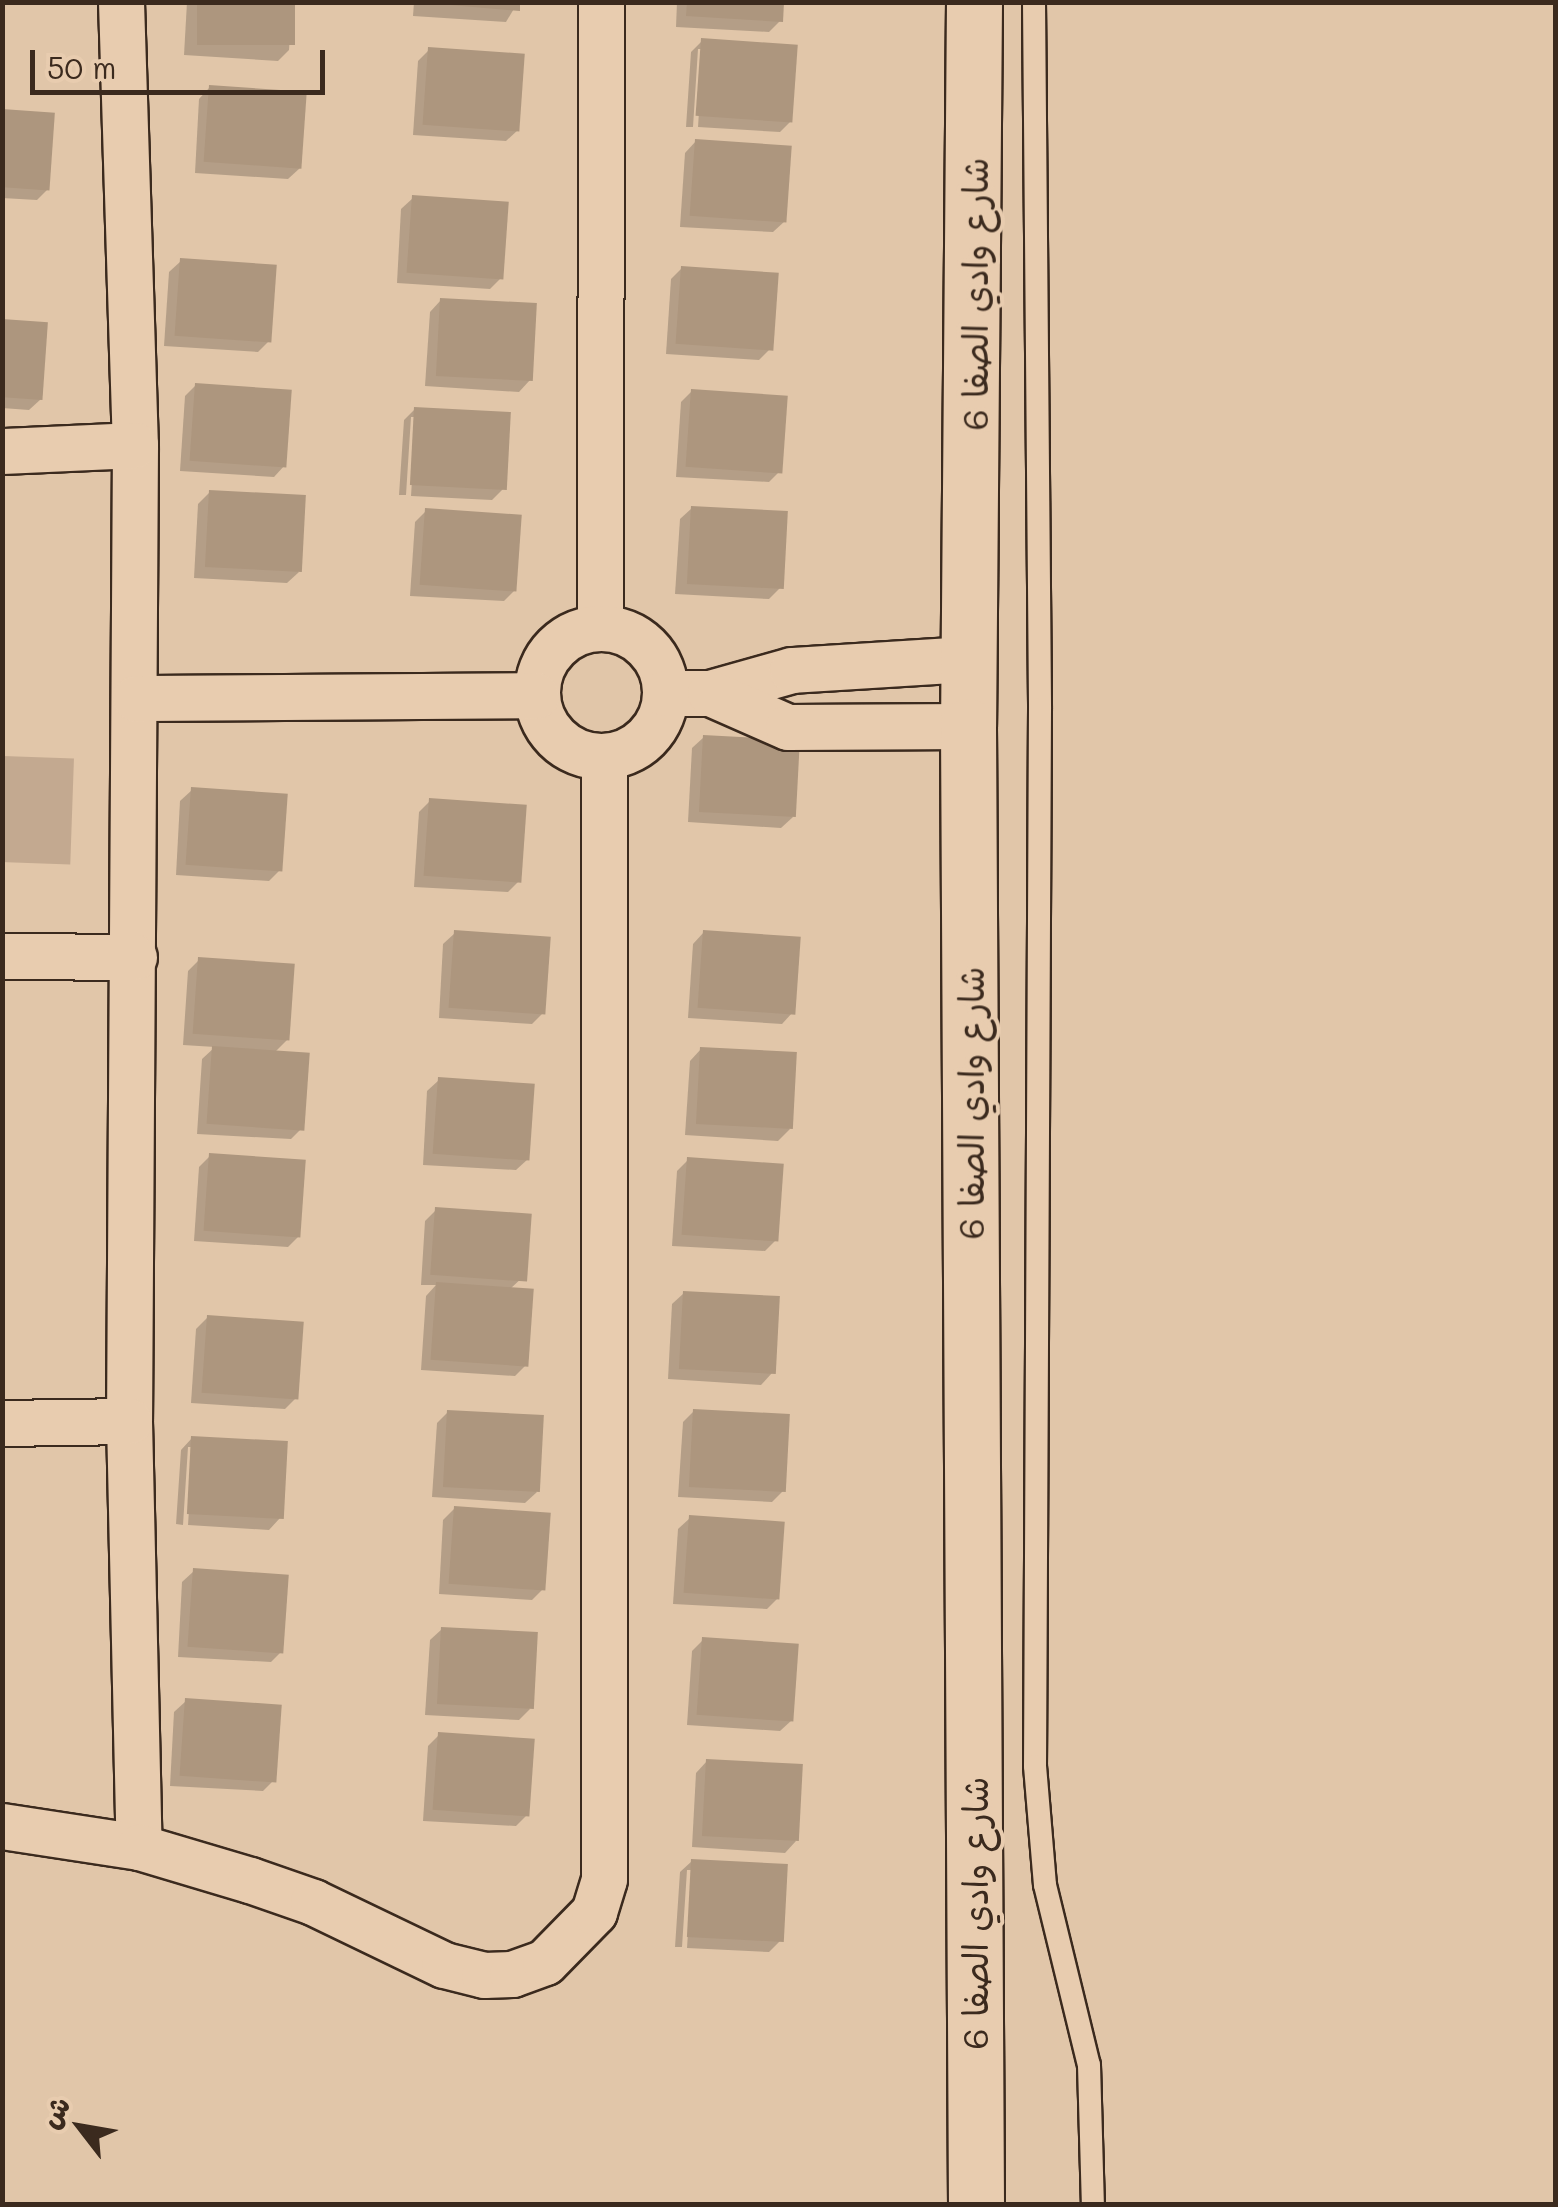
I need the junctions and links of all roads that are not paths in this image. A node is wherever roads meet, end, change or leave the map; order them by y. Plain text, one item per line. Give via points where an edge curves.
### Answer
1 (121, 2) edge
2 (601, 2) edge
3 (974, 2) edge
4 (1034, 2) edge
5 (135, 446) junction
6 (2, 450) edge
7 (600, 628) junction
8 (969, 659) junction
9 (886, 662) junction
10 (665, 693) junction
11 (710, 693) junction
12 (536, 695) junction
13 (134, 698) junction
14 (968, 726) junction
15 (886, 730) junction
16 (604, 756) junction
17 (2, 956) edge
18 (134, 956) junction
19 (128, 1420) junction
20 (2, 1423) edge
21 (2, 1826) edge
22 (139, 1848) junction
23 (976, 2204) edge
24 (1092, 2204) edge

1 - 5 street
2 - 7 street
3 - 8 main road, شارع وادي الصفا 6
4 - 24 lane via 1040,689 1035,1766 1045,1885 1089,2066
5 - 6 street
5 - 13 street
7 - 10 street via 620,630 653,654
7 - 12 street via 554,648
8 - 9 street
8 - 14 main road, شارع وادي الصفا 6
9 - 11 street via 764,674
9 - 15 street
10 - 11 street
10 - 16 street via 653,729 640,743
11 - 15 street via 788,728
12 - 13 street
12 - 16 street via 558,740
13 - 18 street
14 - 15 street
14 - 23 main road, شارع وادي الصفا 6
16 - 22 street via 604,1879 594,1912 545,1962 484,1975 444,1966 313,1902
17 - 18 street
18 - 19 street
19 - 20 street
19 - 22 street
21 - 22 street

